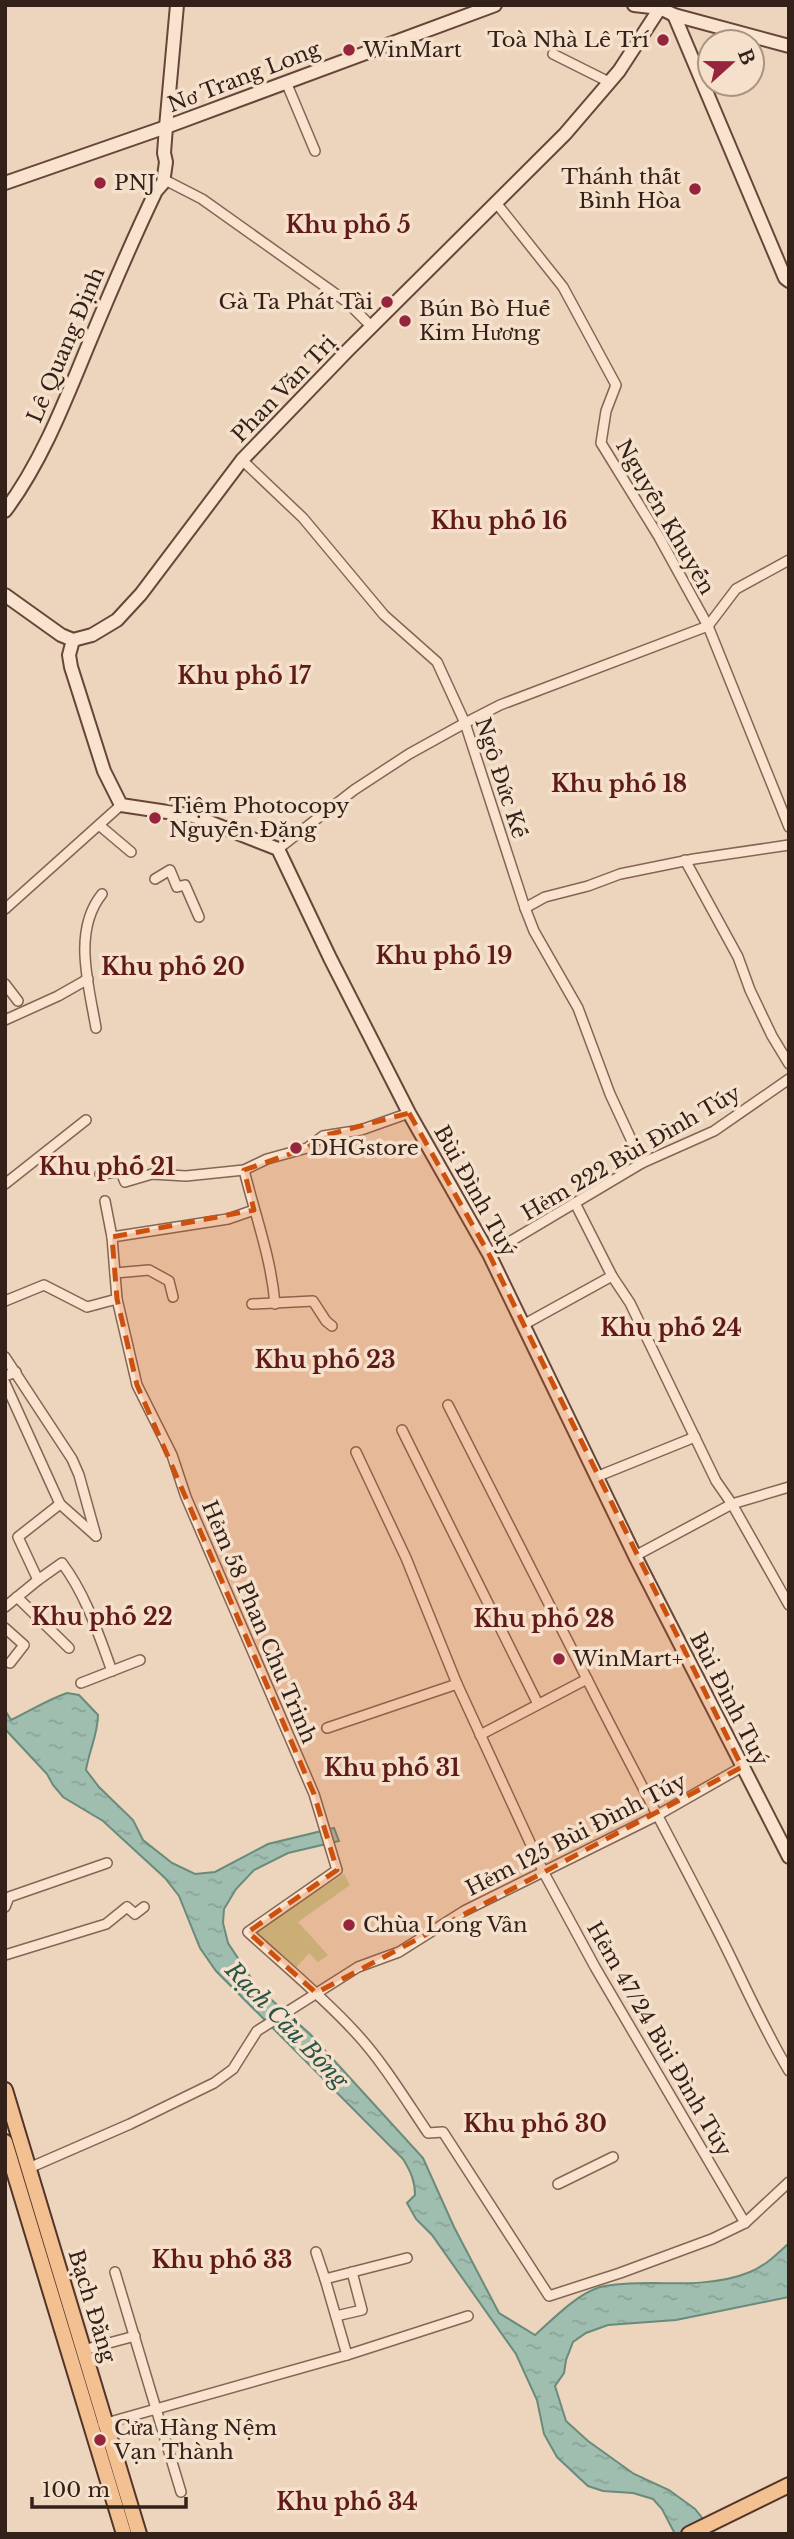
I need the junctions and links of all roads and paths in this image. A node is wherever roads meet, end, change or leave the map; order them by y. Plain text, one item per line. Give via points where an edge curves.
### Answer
1 (177, 5) edge
2 (495, 5) edge
3 (634, 5) edge
4 (661, 7) edge
5 (674, 15) junction
6 (789, 46) edge
7 (554, 54) dead end
8 (286, 82) junction
9 (609, 82) junction
10 (166, 127) junction
11 (315, 151) dead end
12 (164, 153) junction
13 (163, 178) junction
14 (5, 183) edge
15 (156, 191) junction
16 (497, 204) junction
17 (789, 281) edge
18 (372, 327) junction
19 (242, 460) junction
20 (5, 511) edge
21 (789, 560) edge
22 (5, 595) edge
23 (708, 626) junction
24 (73, 640) junction
25 (465, 723) junction
26 (121, 805) junction
27 (99, 825) junction
28 (789, 827) edge
29 (789, 845) edge
30 (278, 849) junction
31 (131, 852) dead end
32 (685, 860) junction
33 (156, 879) dead end
34 (102, 894) dead end
35 (524, 908) junction
36 (5, 909) edge
37 (199, 917) dead end
38 (88, 979) junction
39 (5, 984) edge
40 (18, 1001) dead end
41 (5, 1020) edge
42 (96, 1028) dead end
43 (789, 1064) edge
44 (789, 1079) edge
45 (409, 1113) junction
46 (86, 1120) dead end
47 (642, 1163) junction
48 (244, 1170) junction
49 (100, 1174) dead end
50 (5, 1184) edge
51 (105, 1201) dead end
52 (575, 1203) junction
53 (254, 1210) junction
54 (112, 1237) junction
55 (489, 1254) junction
56 (115, 1273) junction
57 (612, 1276) junction
58 (173, 1297) dead end
59 (117, 1298) junction
60 (5, 1301) edge
61 (252, 1304) dead end
62 (275, 1304) junction
63 (523, 1325) junction
64 (332, 1326) dead end
65 (5, 1357) edge
66 (16, 1372) junction
67 (5, 1376) edge
68 (5, 1383) edge
69 (448, 1405) dead end
70 (402, 1430) dead end
71 (695, 1437) junction
72 (356, 1452) dead end
73 (596, 1477) junction
74 (789, 1487) edge
75 (60, 1504) junction
76 (732, 1504) junction
77 (635, 1556) junction
78 (38, 1580) junction
79 (17, 1597) junction
80 (789, 1605) edge
81 (5, 1607) edge
82 (5, 1628) edge
83 (69, 1648) dead end
84 (140, 1660) dead end
85 (10, 1662) dead end
86 (112, 1671) junction
87 (587, 1679) junction
88 (81, 1682) dead end
89 (457, 1684) junction
90 (538, 1704) junction
91 (327, 1728) dead end
92 (481, 1735) junction
93 (742, 1768) junction
94 (656, 1816) junction
95 (789, 1857) edge
96 (107, 1863) dead end
97 (544, 1873) junction
98 (5, 1907) edge
99 (144, 1907) dead end
100 (5, 1955) edge
101 (316, 1993) junction
102 (789, 2071) edge
103 (5, 2090) edge
104 (5, 2142) edge
105 (613, 2157) dead end
106 (22, 2170) junction
107 (789, 2182) edge
108 (558, 2184) dead end
109 (745, 2223) junction
110 (316, 2252) dead end
111 (407, 2258) dead end
112 (116, 2272) dead end
113 (352, 2272) junction
114 (325, 2279) junction
115 (336, 2316) junction
116 (468, 2316) dead end
117 (135, 2336) junction
118 (83, 2350) junction
119 (347, 2355) junction
120 (156, 2409) junction
121 (98, 2425) junction
122 (789, 2485) edge
123 (181, 2492) dead end
124 (124, 2534) edge
125 (139, 2534) edge
126 (689, 2534) edge

1 - 10 street, Lê Quang Định
2 - 8 street, Nơ Trang Long
3 - 4 street
4 - 5 street
4 - 9 street, Phan Văn Trị
5 - 6 street
5 - 17 street
7 - 9 street
8 - 10 street, Nơ Trang Long
8 - 11 street
9 - 16 street, Phan Văn Trị
10 - 12 street, Lê Quang Định
10 - 14 street, Nơ Trang Long
12 - 13 street, Lê Quang Định
12 - 15 street, Lê Quang Định
13 - 15 street, Lê Quang Định
13 - 18 street via 348,302
15 - 20 street, Lê Quang Định via 68,394 23,487
16 - 18 street, Phan Văn Trị
16 - 23 street, Nguyễn Khuyến via 563,287 616,385 601,443
18 - 19 street, Phan Văn Trị
19 - 24 street, Phan Văn Trị via 127,610 92,635
19 - 25 street, Ngô Đức Kế via 303,518 384,615 437,662
21 - 23 street via 736,589
22 - 24 street
23 - 25 street via 500,705
23 - 28 street, Nguyễn Khuyến
24 - 26 street via 71,667 104,771
25 - 30 street via 354,790
25 - 35 street, Ngô Đức Kế
26 - 27 street
26 - 30 street via 194,816
27 - 31 street
27 - 36 street
29 - 32 street
30 - 45 street, Bùi Đình Tuý
32 - 35 street via 620,874
32 - 43 street
33 - 37 street via 170,870 177,887 186,885
34 - 38 street via 88,916 85,931
35 - 47 street, Ngô Đức Kế via 578,1008
38 - 41 street
38 - 42 street
39 - 40 street
44 - 47 street, Hẻm 222 Bùi Đình Túy via 714,1131
45 - 48 street via 361,1130 323,1136 307,1148
45 - 55 street, Bùi Đình Tuý
46 - 50 street
47 - 52 street, Hẻm 222 Bùi Đình Túy
48 - 49 street via 152,1174 125,1182 121,1172
48 - 53 street
51 - 54 street, Hẻm 58 Phan Chu Trinh
52 - 55 street, Hẻm 222 Bùi Đình Túy
52 - 57 street
53 - 54 street via 228,1219
53 - 62 street via 265,1242
54 - 56 street, Hẻm 58 Phan Chu Trinh
55 - 63 street, Bùi Đình Tuý
56 - 58 street via 149,1270 169,1281
56 - 59 street, Hẻm 58 Phan Chu Trinh
57 - 63 street
57 - 71 street via 630,1303
59 - 60 street via 87,1307 44,1285
59 - 101 street, Hẻm 58 Phan Chu Trinh via 137,1385 172,1455 316,1802 337,1870 248,1933
61 - 62 street
62 - 64 street via 313,1301
63 - 73 street, Bùi Đình Tuý
65 - 66 street
66 - 67 street
66 - 75 street via 72,1459 96,1536
68 - 75 street
69 - 87 street
70 - 90 street
71 - 73 street
71 - 76 street
72 - 89 street, Hẻm 47/24 Bùi Đình Túy via 406,1558
73 - 77 street, Bùi Đình Tuý
74 - 76 street
75 - 78 street via 18,1537
76 - 77 street
76 - 80 street
77 - 93 street, Bùi Đình Tuý
78 - 79 street
78 - 86 street via 62,1563 91,1614
79 - 81 street
79 - 83 street
82 - 85 street via 24,1645
84 - 86 street
86 - 88 street
87 - 90 street
87 - 94 street
89 - 91 street
89 - 92 street, Hẻm 47/24 Bùi Đình Túy
90 - 92 street
92 - 97 street, Hẻm 47/24 Bùi Đình Túy
93 - 94 street, Hẻm 125 Bùi Đình Túy
93 - 95 street, Bùi Đình Tuý
94 - 97 street, Hẻm 125 Bùi Đình Túy
94 - 102 street
96 - 98 street via 9,1897
97 - 101 street, Hẻm 125 Bùi Đình Túy via 464,1911 398,1952 358,1967
97 - 109 street, Hẻm 47/24 Bùi Đình Túy
99 - 100 street via 135,1914 127,1907 106,1924
101 - 106 street, Hẻm 125 Bùi Đình Túy via 257,2031 233,2069 214,2083
101 - 109 street via 357,2034 428,2133 443,2132 549,2296
103 - 106 main road, Bạch Đằng
104 - 106 main road, Bạch Đằng
105 - 108 street
106 - 118 main road, Bạch Đằng
106 - 121 main road, Bạch Đằng
107 - 109 street
110 - 114 street
111 - 113 street
112 - 117 street
113 - 114 street
113 - 115 street via 362,2310
114 - 115 street
115 - 119 street
116 - 119 street
117 - 118 street
117 - 120 street
118 - 121 main road, Bạch Đằng
119 - 120 street
120 - 121 street
120 - 123 street
121 - 124 main road, Bạch Đằng
121 - 125 main road, Bạch Đằng
122 - 126 main road

